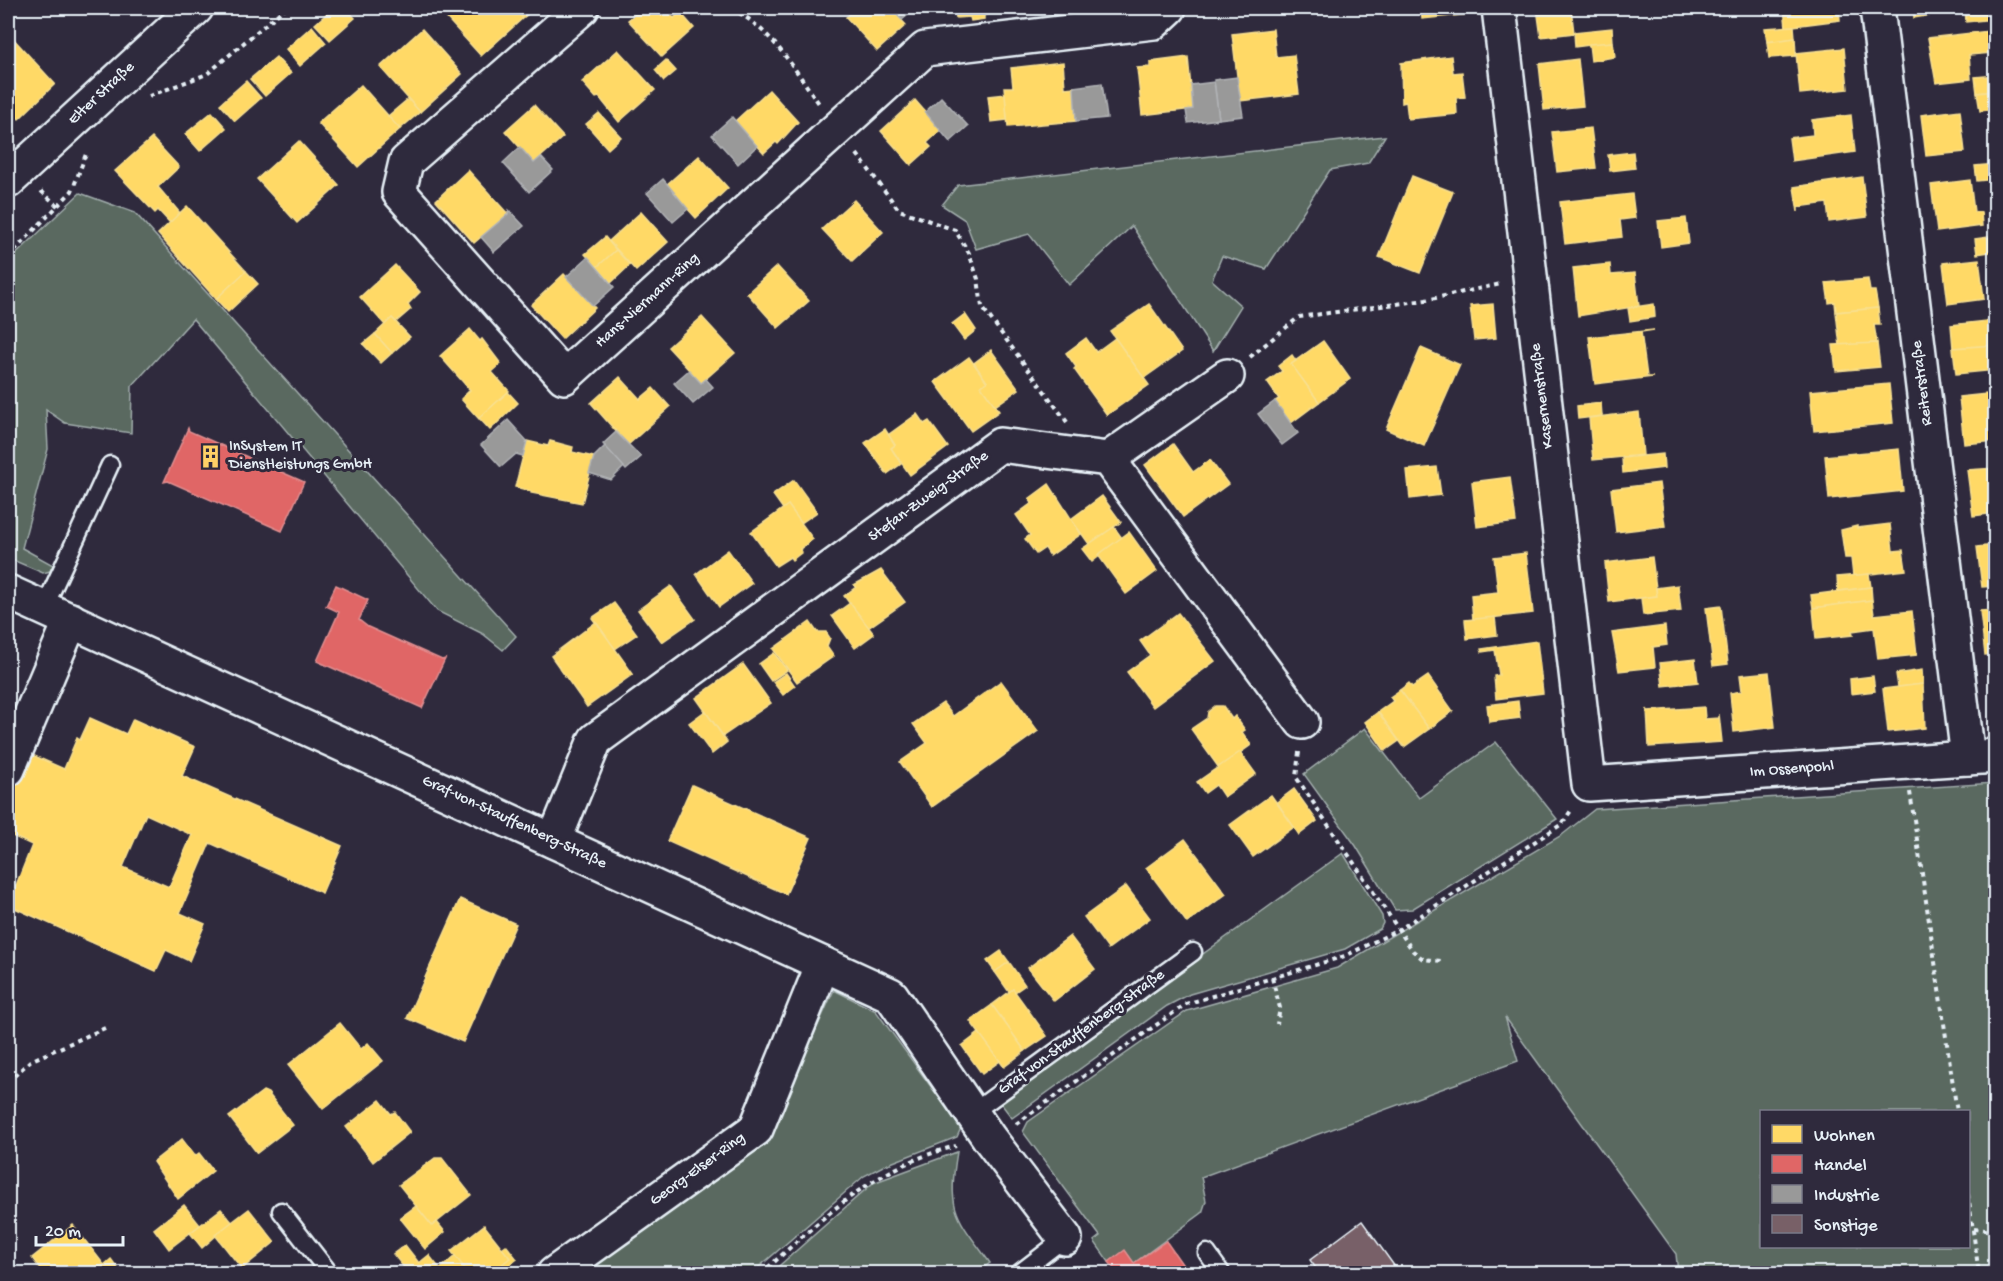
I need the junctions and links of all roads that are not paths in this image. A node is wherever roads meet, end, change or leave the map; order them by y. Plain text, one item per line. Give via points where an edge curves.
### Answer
1 (196, 8) edge
2 (582, 8) edge
3 (1169, 8) edge
4 (1498, 8) edge
5 (1877, 8) edge
6 (8, 181) edge
7 (1227, 376) road end
8 (1108, 459) junction
9 (110, 465) dead end
10 (8, 592) edge
11 (57, 614) junction
12 (1302, 722) road end
13 (1982, 757) edge
14 (8, 769) edge
15 (1589, 784) joint
16 (554, 841) junction
17 (1193, 952) dead end
18 (823, 964) junction
19 (980, 1126) junction
20 (281, 1211) dead end
21 (1065, 1238) joint
22 (1207, 1253) dead end
23 (330, 1274) edge
24 (554, 1274) edge
25 (1018, 1274) edge
26 (1222, 1274) edge

1 - 6 street, Elter Straße
2 - 3 street, Hans-Niermann-Ring via 406,162 399,192 564,377 925,49 1154,22
4 - 15 street, Kasernenstraße
5 - 13 street, Reiterstraße
7 - 8 street
8 - 12 street
8 - 16 street, Stefan-Zweig-Straße via 1000,446 595,740
9 - 11 lane
10 - 11 street, Graf-von-Stauffenberg-Straße
11 - 14 street
11 - 16 street, Graf-von-Stauffenberg-Straße
13 - 15 street, Im Ossenpohl
16 - 18 street, Graf-von-Stauffenberg-Straße
17 - 19 lane, Graf-von-Stauffenberg-Straße
18 - 19 street, Graf-von-Stauffenberg-Straße via 891,994
18 - 24 street, Georg-Elser-Ring via 756,1129
19 - 21 street, Graf-von-Stauffenberg-Straße
20 - 23 lane
21 - 25 lane
22 - 26 lane

